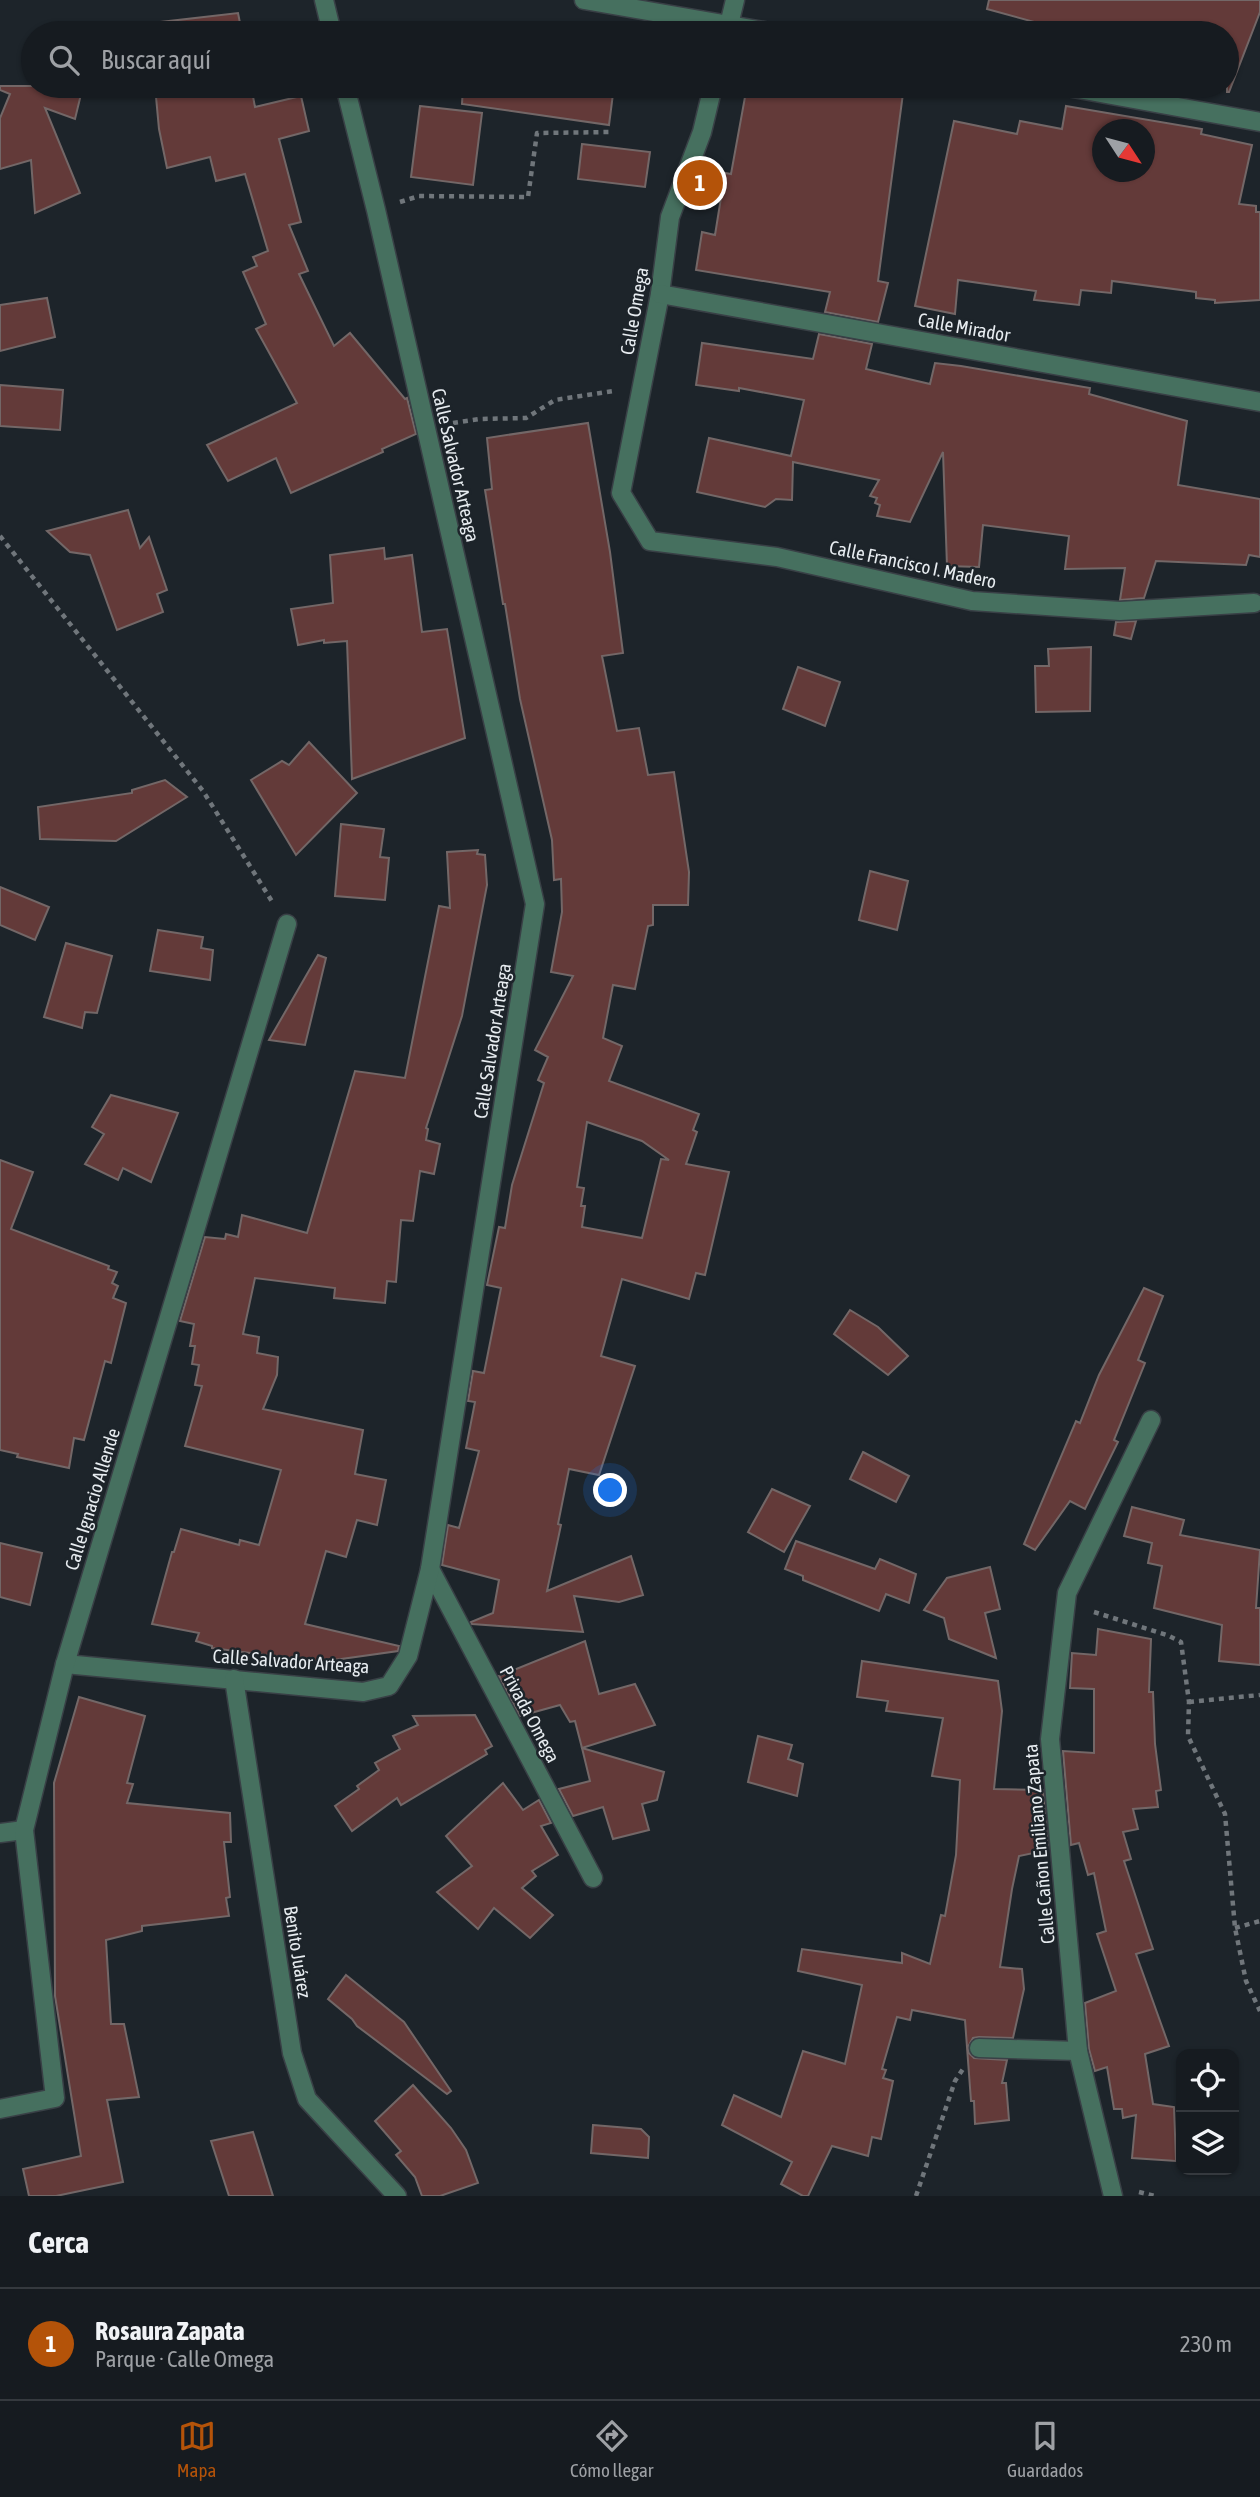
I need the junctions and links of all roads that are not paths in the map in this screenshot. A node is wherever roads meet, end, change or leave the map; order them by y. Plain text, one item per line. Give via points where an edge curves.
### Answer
1 (324, 0) edge
2 (584, 0) edge
3 (735, 0) edge
4 (329, 21) edge
5 (688, 21) edge
6 (730, 21) edge
7 (348, 98) edge
8 (710, 98) edge
9 (1128, 98) edge
10 (1260, 122) edge
11 (660, 295) junction
12 (1260, 402) edge
13 (650, 541) joint
14 (1254, 603) dead end
15 (287, 924) road end
16 (1151, 1420) dead end
17 (430, 1569) junction
18 (65, 1664) junction
19 (234, 1679) junction
20 (24, 1830) junction
21 (0, 1833) edge
22 (593, 1878) dead end
23 (979, 2048) road end
24 (1078, 2051) junction
25 (0, 2109) edge
26 (397, 2196) edge
27 (1113, 2196) edge

1 - 4 street
2 - 5 street
3 - 6 street
7 - 17 street, Calle Salvador Arteaga via 535,904
8 - 11 street, Calle Omega via 670,217
9 - 10 street
11 - 12 street, Calle Mirador
11 - 13 street, Calle Omega via 621,493
13 - 14 street, Calle Francisco I. Madero via 777,557 972,601 1120,611
15 - 18 street, Calle Ignacio Allende
16 - 24 street, Calle Cañon Emiliano Zapata via 1067,1593 1050,1739
17 - 19 street, Calle Salvador Arteaga via 408,1656 389,1686 363,1692
17 - 22 street, Privada Omega
18 - 19 street, Calle Salvador Arteaga
18 - 20 street, Calle Ignacio Allende
19 - 26 street, Benito Juárez via 292,2053 307,2099
20 - 21 street
20 - 25 street, Calle Ignacio Allende via 55,2098
23 - 24 street
24 - 27 street, Calle Cañon Emiliano Zapata

